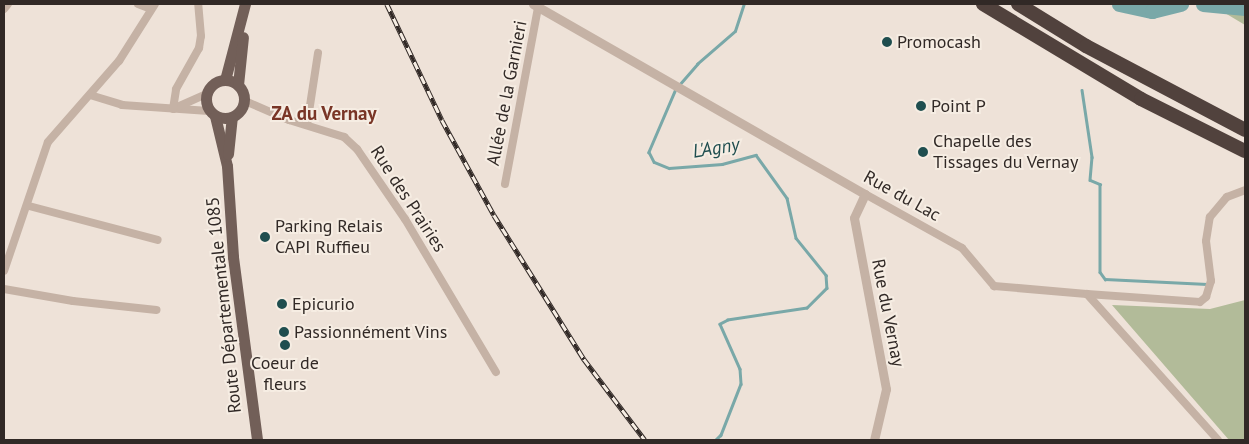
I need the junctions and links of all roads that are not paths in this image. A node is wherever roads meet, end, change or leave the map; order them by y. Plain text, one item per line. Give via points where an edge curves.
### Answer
1 (8, 4) edge
2 (138, 4) edge
3 (198, 4) edge
4 (983, 4) edge
5 (1018, 4) edge
6 (535, 5) edge
7 (153, 6) edge
8 (245, 7) edge
9 (4, 9) edge
10 (318, 53) dead end
11 (224, 80) junction
12 (238, 84) junction
13 (206, 94) junction
14 (90, 95) junction
15 (245, 101) junction
16 (173, 109) junction
17 (212, 114) junction
18 (232, 118) junction
19 (307, 125) junction
20 (1245, 130) edge
21 (1245, 151) edge
22 (227, 166) junction
23 (505, 184) dead end
24 (1245, 190) edge
25 (865, 194) junction
26 (29, 206) junction
27 (158, 240) dead end
28 (4, 271) edge
29 (4, 289) edge
30 (1087, 294) junction
31 (157, 310) dead end
32 (496, 372) dead end
33 (257, 440) edge
34 (874, 440) edge
35 (1218, 440) edge

1 - 9 street
2 - 7 street
3 - 16 street via 202,36 199,48 176,89
4 - 21 highway via 1132,94
5 - 20 highway via 1086,46
6 - 23 street, Allée de la Garnieri
6 - 25 street, Rue du Lac
7 - 14 street via 119,62
8 - 11 main road
8 - 12 main road
10 - 19 street
11 - 12 main road
11 - 13 main road via 210,87
12 - 15 main road
13 - 16 street
13 - 17 main road
14 - 16 street via 122,105
14 - 26 street via 48,142
15 - 18 main road
15 - 19 street, Rue des Prairies
16 - 17 street
17 - 18 main road
17 - 22 main road
18 - 22 main road
19 - 32 street, Rue des Prairies via 344,137 364,156 406,219
22 - 33 main road, Route Départementale 1085 via 233,256
24 - 30 street, Rue du Lac via 1228,198 1210,217 1206,241 1211,281 1206,297 1200,302
25 - 30 street, Rue du Lac via 962,248 994,286
25 - 34 street, Rue du Vernay via 855,211 855,224 886,389
26 - 27 street
26 - 28 street
29 - 31 street
30 - 35 street

